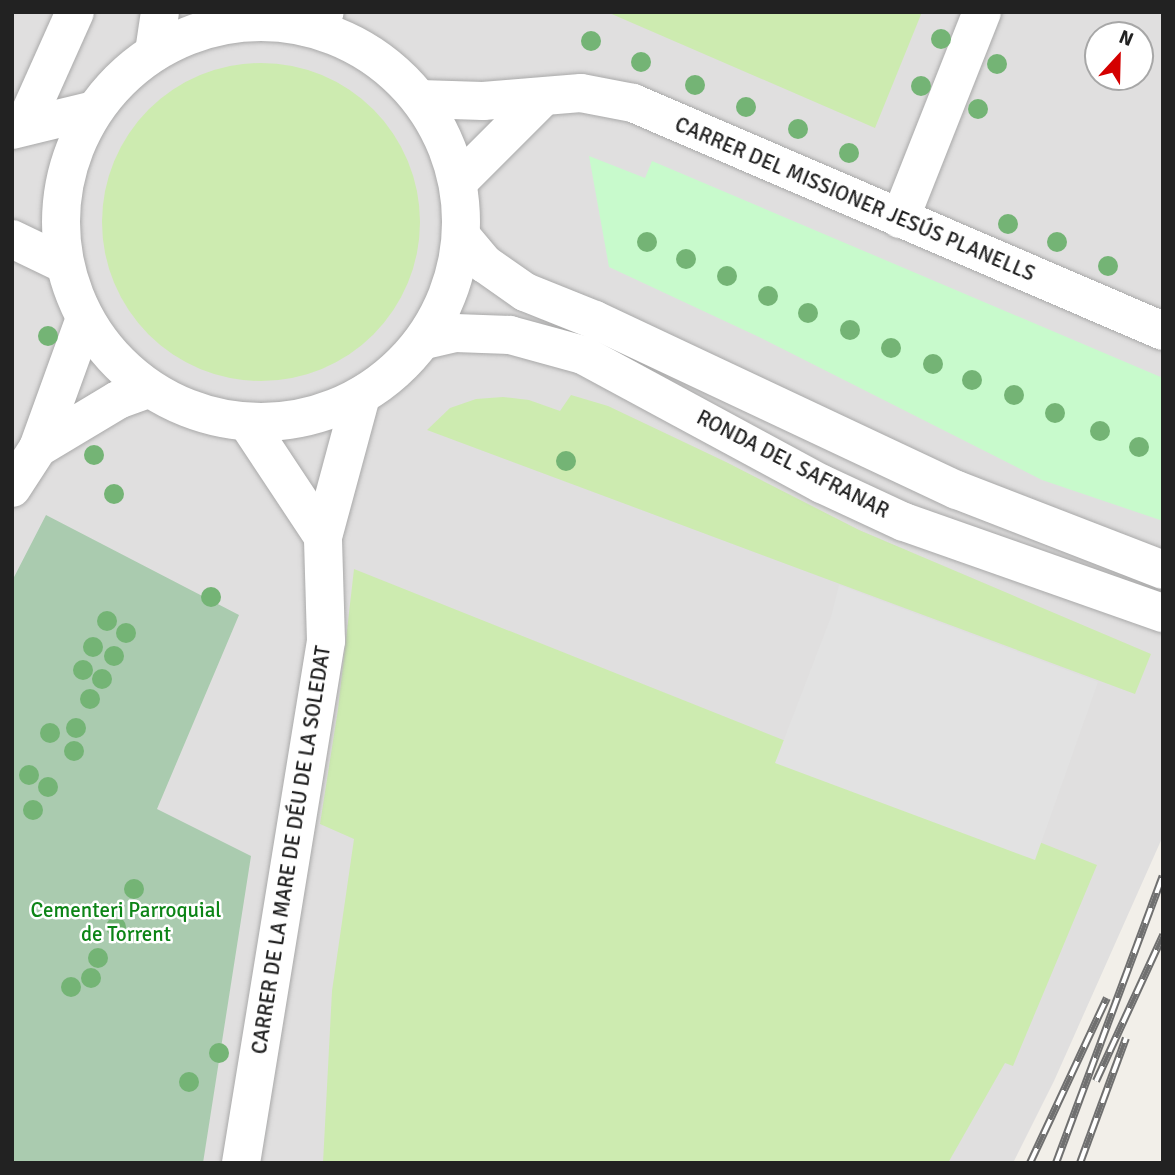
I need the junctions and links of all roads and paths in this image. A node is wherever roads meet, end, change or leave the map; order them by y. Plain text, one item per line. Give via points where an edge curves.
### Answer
1 (75, 12) edge
2 (160, 12) edge
3 (982, 12) edge
4 (255, 17) edge
5 (316, 19) edge
6 (154, 52) junction
7 (420, 99) junction
8 (541, 99) junction
9 (94, 110) junction
10 (18, 128) edge
11 (458, 182) junction
12 (900, 219) junction
13 (462, 237) junction
14 (12, 239) edge
15 (64, 264) junction
16 (85, 318) junction
17 (1163, 331) edge
18 (425, 340) junction
19 (149, 388) junction
20 (361, 396) junction
21 (247, 422) junction
22 (37, 448) junction
23 (12, 488) edge
24 (323, 537) junction
25 (1161, 569) edge
26 (1160, 612) edge
27 (241, 1163) edge

1 - 10 street
2 - 6 street
3 - 12 street
4 - 5 street
4 - 6 street via 212,27
5 - 7 street via 397,74
6 - 9 street via 124,75
7 - 8 street, CARRER DEL MISSIONER JESÚS PLANELLS
7 - 11 street via 446,142
8 - 11 street
8 - 12 street, CARRER DEL MISSIONER JESÚS PLANELLS via 581,93 633,103
9 - 10 street
9 - 15 street via 72,153 60,209
11 - 13 street
12 - 17 street, CARRER DEL MISSIONER JESÚS PLANELLS
13 - 18 street via 450,292
13 - 25 street, RONDA DEL SAFRANAR via 485,264 525,292 595,320 957,491
14 - 15 street
15 - 16 street
16 - 19 street via 114,358
16 - 22 street
18 - 20 street via 396,371
18 - 26 street, RONDA DEL SAFRANAR via 455,333 510,335 583,355 822,484 904,522
19 - 21 street via 195,411
19 - 22 street via 118,400
20 - 21 street via 326,412 291,420
20 - 24 street, CARRER DE LA MARE DE DÉU DE LA SOLEDAT
21 - 24 street
22 - 23 street
24 - 27 street, CARRER DE LA MARE DE DÉU DE LA SOLEDAT via 324,653

